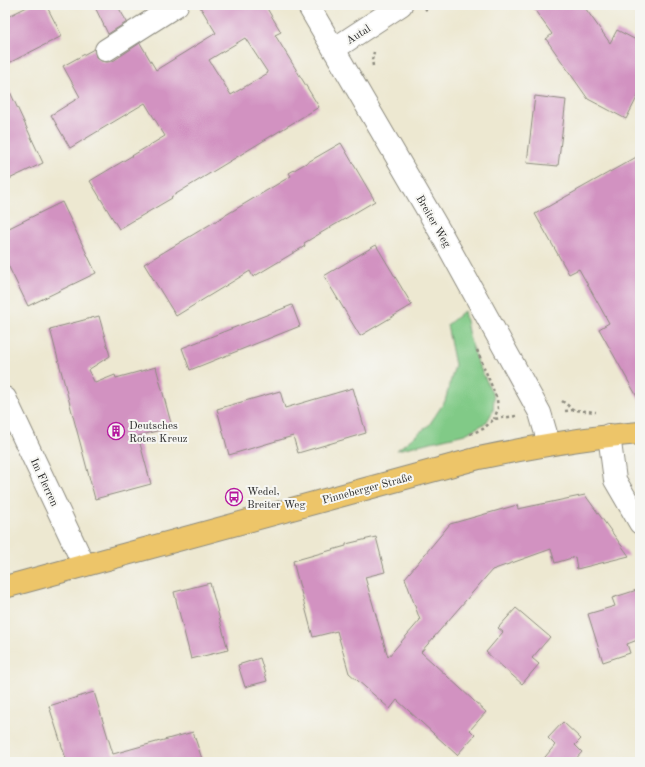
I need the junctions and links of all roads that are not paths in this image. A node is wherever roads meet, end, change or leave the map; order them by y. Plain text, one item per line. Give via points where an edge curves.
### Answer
1 (177, 5) edge
2 (308, 5) edge
3 (401, 5) edge
4 (334, 49) junction
5 (106, 50) dead end
6 (5, 398) edge
7 (640, 433) edge
8 (609, 435) junction
9 (549, 444) junction
10 (640, 523) edge
11 (84, 565) junction
12 (5, 587) edge

1 - 5 street
2 - 4 street, Breiter Weg
3 - 4 street, Autal
4 - 9 street, Breiter Weg via 442,235 540,413
6 - 11 street, Im Flerren
7 - 8 main road, Pinneberger Straße
8 - 9 main road, Pinneberger Straße
8 - 10 street via 615,480
9 - 11 main road, Pinneberger Straße via 479,458
11 - 12 main road, Pinneberger Straße

